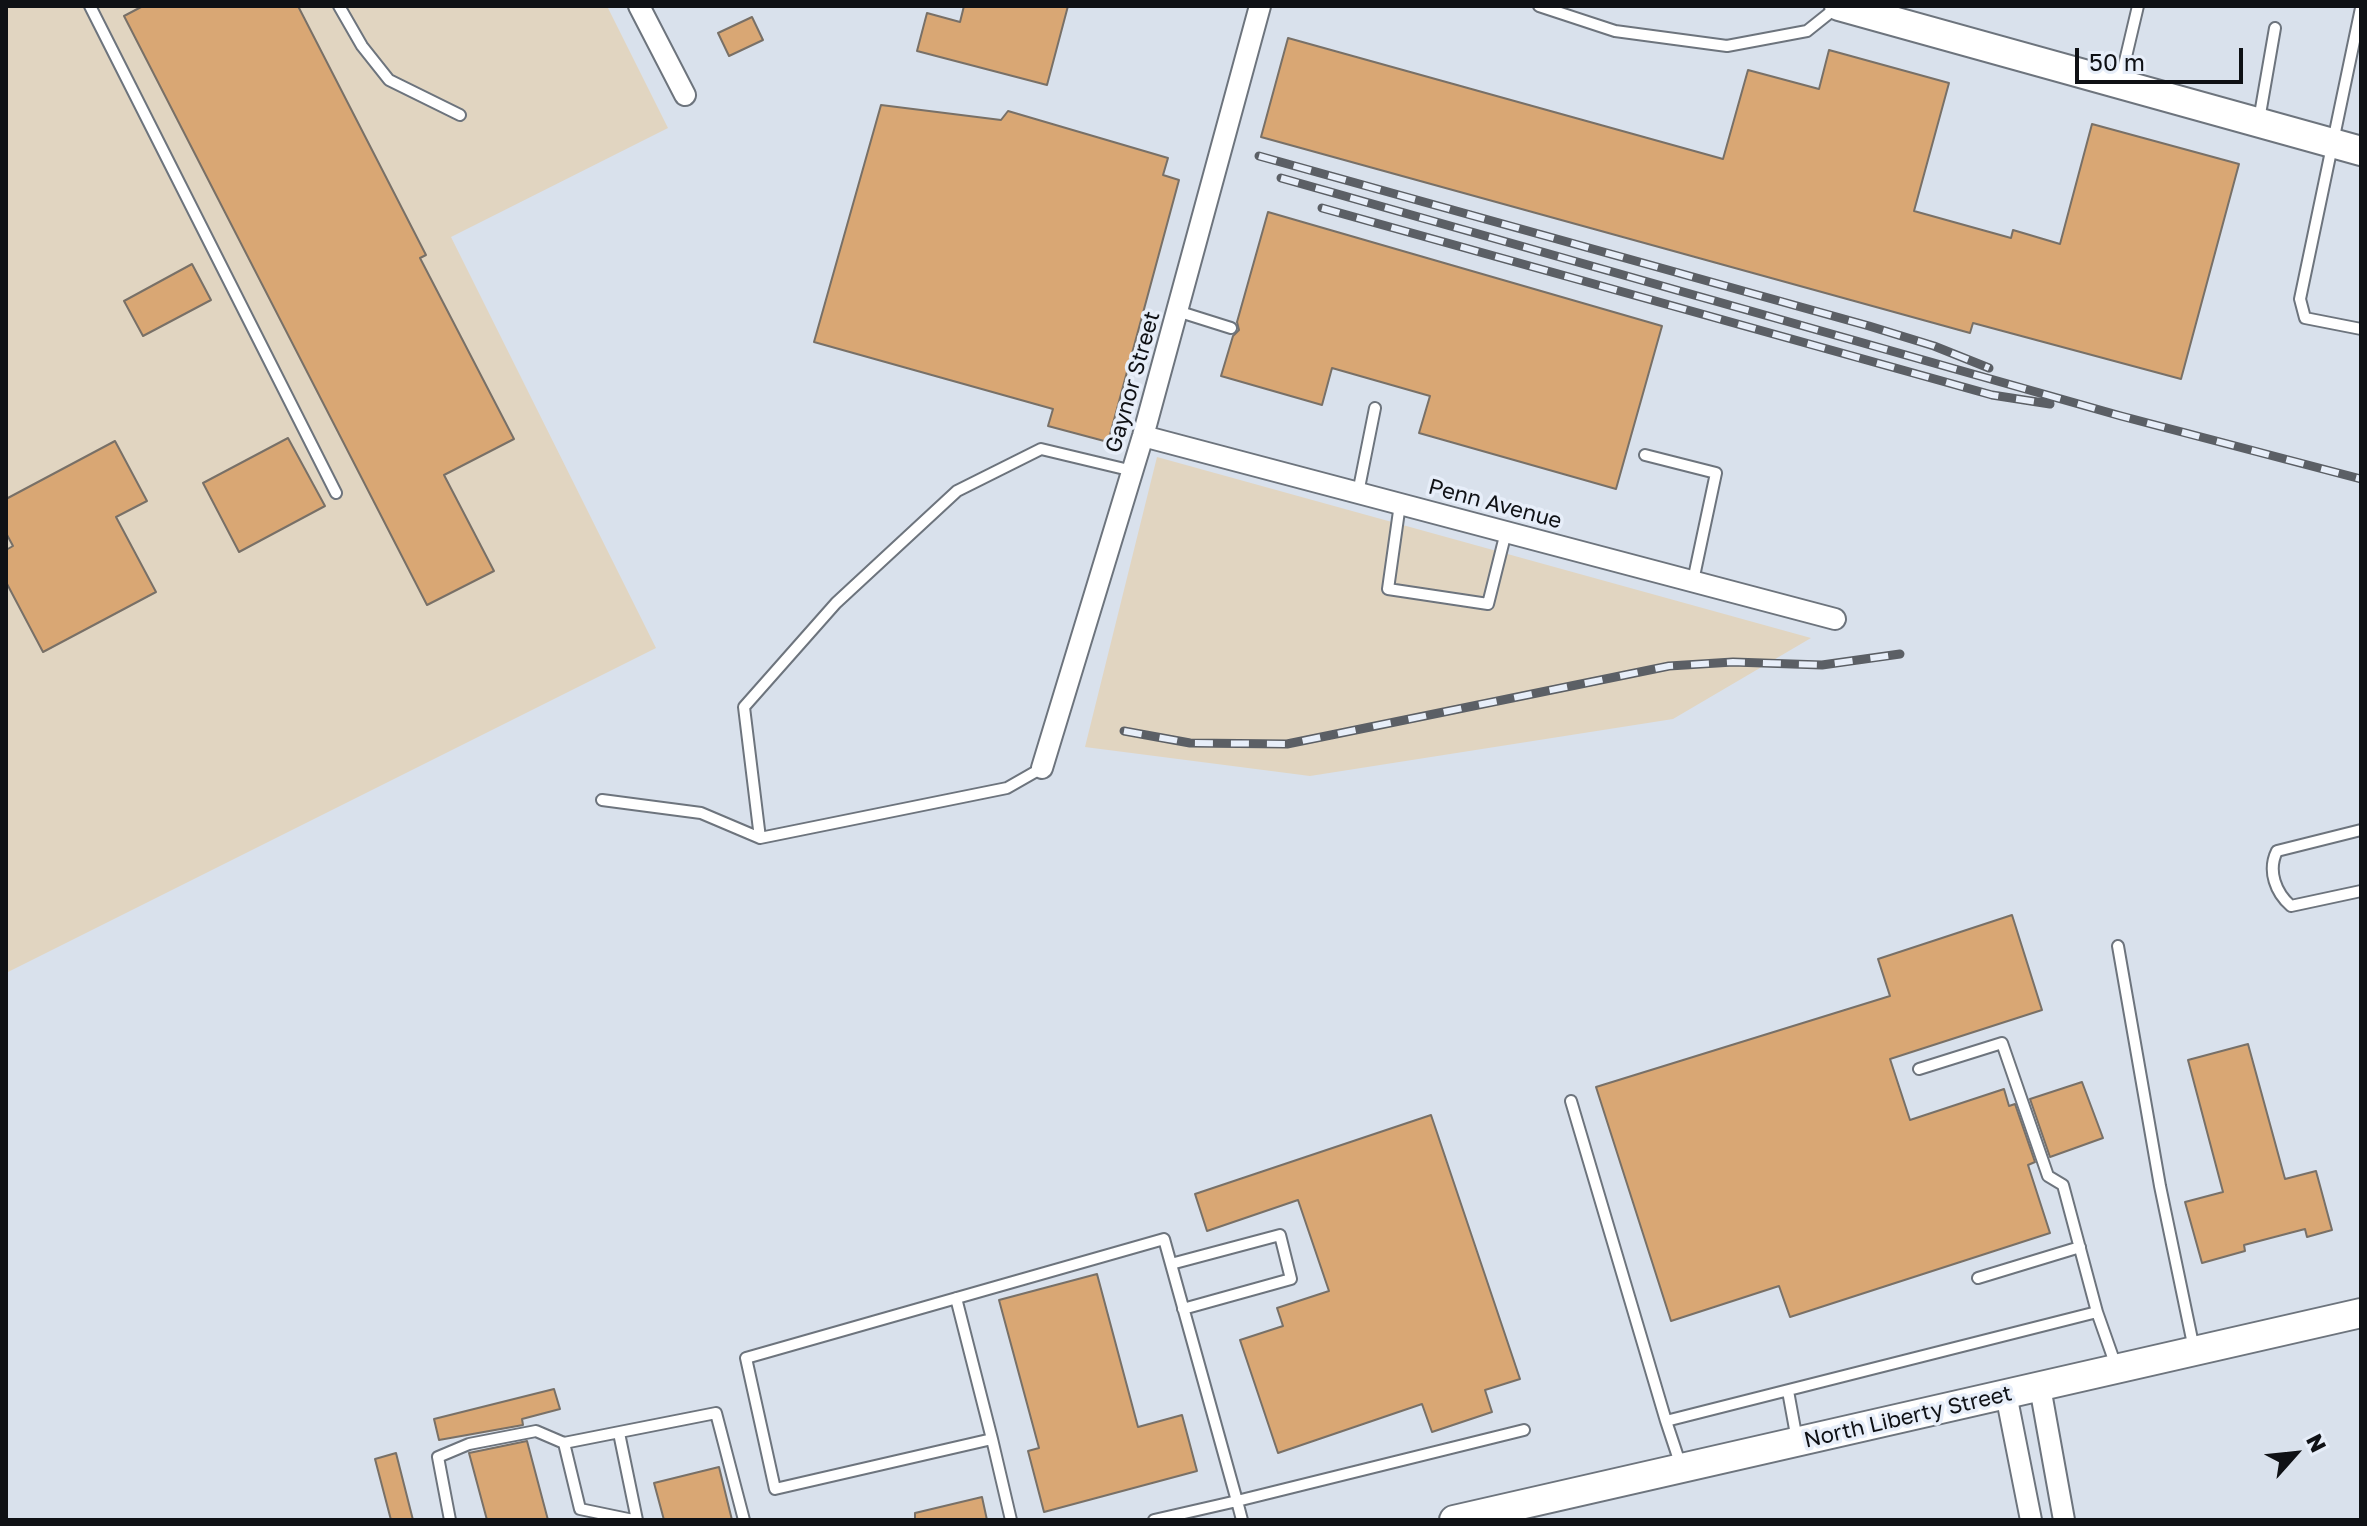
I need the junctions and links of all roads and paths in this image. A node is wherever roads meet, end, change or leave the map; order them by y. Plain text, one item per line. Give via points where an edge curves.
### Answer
1 (90, 6) edge
2 (339, 6) edge
3 (639, 6) edge
4 (1260, 6) edge
5 (1539, 6) edge
6 (1839, 6) edge
7 (2138, 6) edge
8 (2361, 8) edge
9 (2275, 28) dead end
10 (2119, 84) junction
11 (685, 95) dead end
12 (460, 115) dead end
13 (2259, 122) junction
14 (2331, 143) junction
15 (2361, 151) edge
16 (1177, 311) junction
17 (1231, 328) dead end
18 (2361, 329) edge
19 (1375, 408) dead end
20 (1143, 436) junction
21 (1645, 455) dead end
22 (1133, 471) junction
23 (336, 493) dead end
24 (1358, 493) junction
25 (1400, 504) junction
26 (1506, 532) junction
27 (1693, 581) junction
28 (1835, 619) dead end
29 (1042, 768) joint
30 (602, 800) dead end
31 (2361, 830) edge
32 (760, 838) junction
33 (2361, 891) edge
34 (2118, 946) dead end
35 (1919, 1069) dead end
36 (1571, 1101) dead end
37 (2080, 1247) junction
38 (1171, 1264) junction
39 (1978, 1278) dead end
40 (956, 1298) junction
41 (1183, 1309) junction
42 (2097, 1312) junction
43 (2361, 1313) edge
44 (2194, 1351) junction
45 (2117, 1369) junction
46 (2040, 1387) junction
47 (1788, 1391) junction
48 (2006, 1394) junction
49 (1666, 1421) junction
50 (1524, 1430) dead end
51 (619, 1433) junction
52 (992, 1439) junction
53 (1798, 1442) junction
54 (564, 1443) junction
55 (1681, 1468) junction
56 (1237, 1501) junction
57 (2058, 1519) edge
58 (450, 1520) edge
59 (635, 1520) edge
60 (744, 1520) edge
61 (1011, 1520) edge
62 (1154, 1520) edge
63 (1242, 1520) edge
64 (1454, 1520) edge
65 (2031, 1520) edge

1 - 23 lane
2 - 12 lane via 389,80
3 - 11 street
4 - 16 street, Gaynor Street
5 - 6 lane via 1615,31 1727,46 1807,31
6 - 10 main road
7 - 10 lane
8 - 14 lane
9 - 13 lane
10 - 13 main road
13 - 14 main road
14 - 15 main road
14 - 18 lane via 2300,299 2305,318
16 - 17 lane
16 - 20 street, Gaynor Street
19 - 24 lane
20 - 22 street, Gaynor Street
20 - 24 street, Penn Avenue
21 - 27 lane via 1716,473
22 - 29 street, Gaynor Street
22 - 32 lane via 1041,449 957,491 836,603 744,707
24 - 25 street, Penn Avenue
25 - 26 street, Penn Avenue
25 - 26 lane via 1388,589 1488,604
26 - 27 street, Penn Avenue
27 - 28 street, Penn Avenue
29 - 32 lane via 1007,788
30 - 32 lane via 701,813
31 - 33 lane via 2277,851 2273,860 2278,890 2291,906
34 - 44 lane
35 - 37 lane via 2002,1043 2048,1176 2063,1185
36 - 49 lane
37 - 39 lane
37 - 42 lane
38 - 40 lane via 1164,1239
38 - 41 lane
38 - 41 lane via 1280,1235 1291,1279
40 - 52 lane
40 - 52 lane via 746,1358 775,1489
41 - 56 lane
42 - 45 lane
42 - 47 lane
43 - 44 main road, North Liberty Street
44 - 45 main road, North Liberty Street
45 - 46 main road, North Liberty Street
46 - 48 main road, North Liberty Street
46 - 57 street
47 - 49 lane
47 - 53 lane
48 - 53 main road, North Liberty Street
48 - 65 street
49 - 55 lane
50 - 56 lane
51 - 54 lane
51 - 59 lane
51 - 60 lane via 716,1413
52 - 61 lane
53 - 55 main road, North Liberty Street
54 - 58 lane via 536,1431 469,1444 438,1457
54 - 59 lane via 580,1509
55 - 64 main road, North Liberty Street
56 - 62 lane
56 - 63 lane

